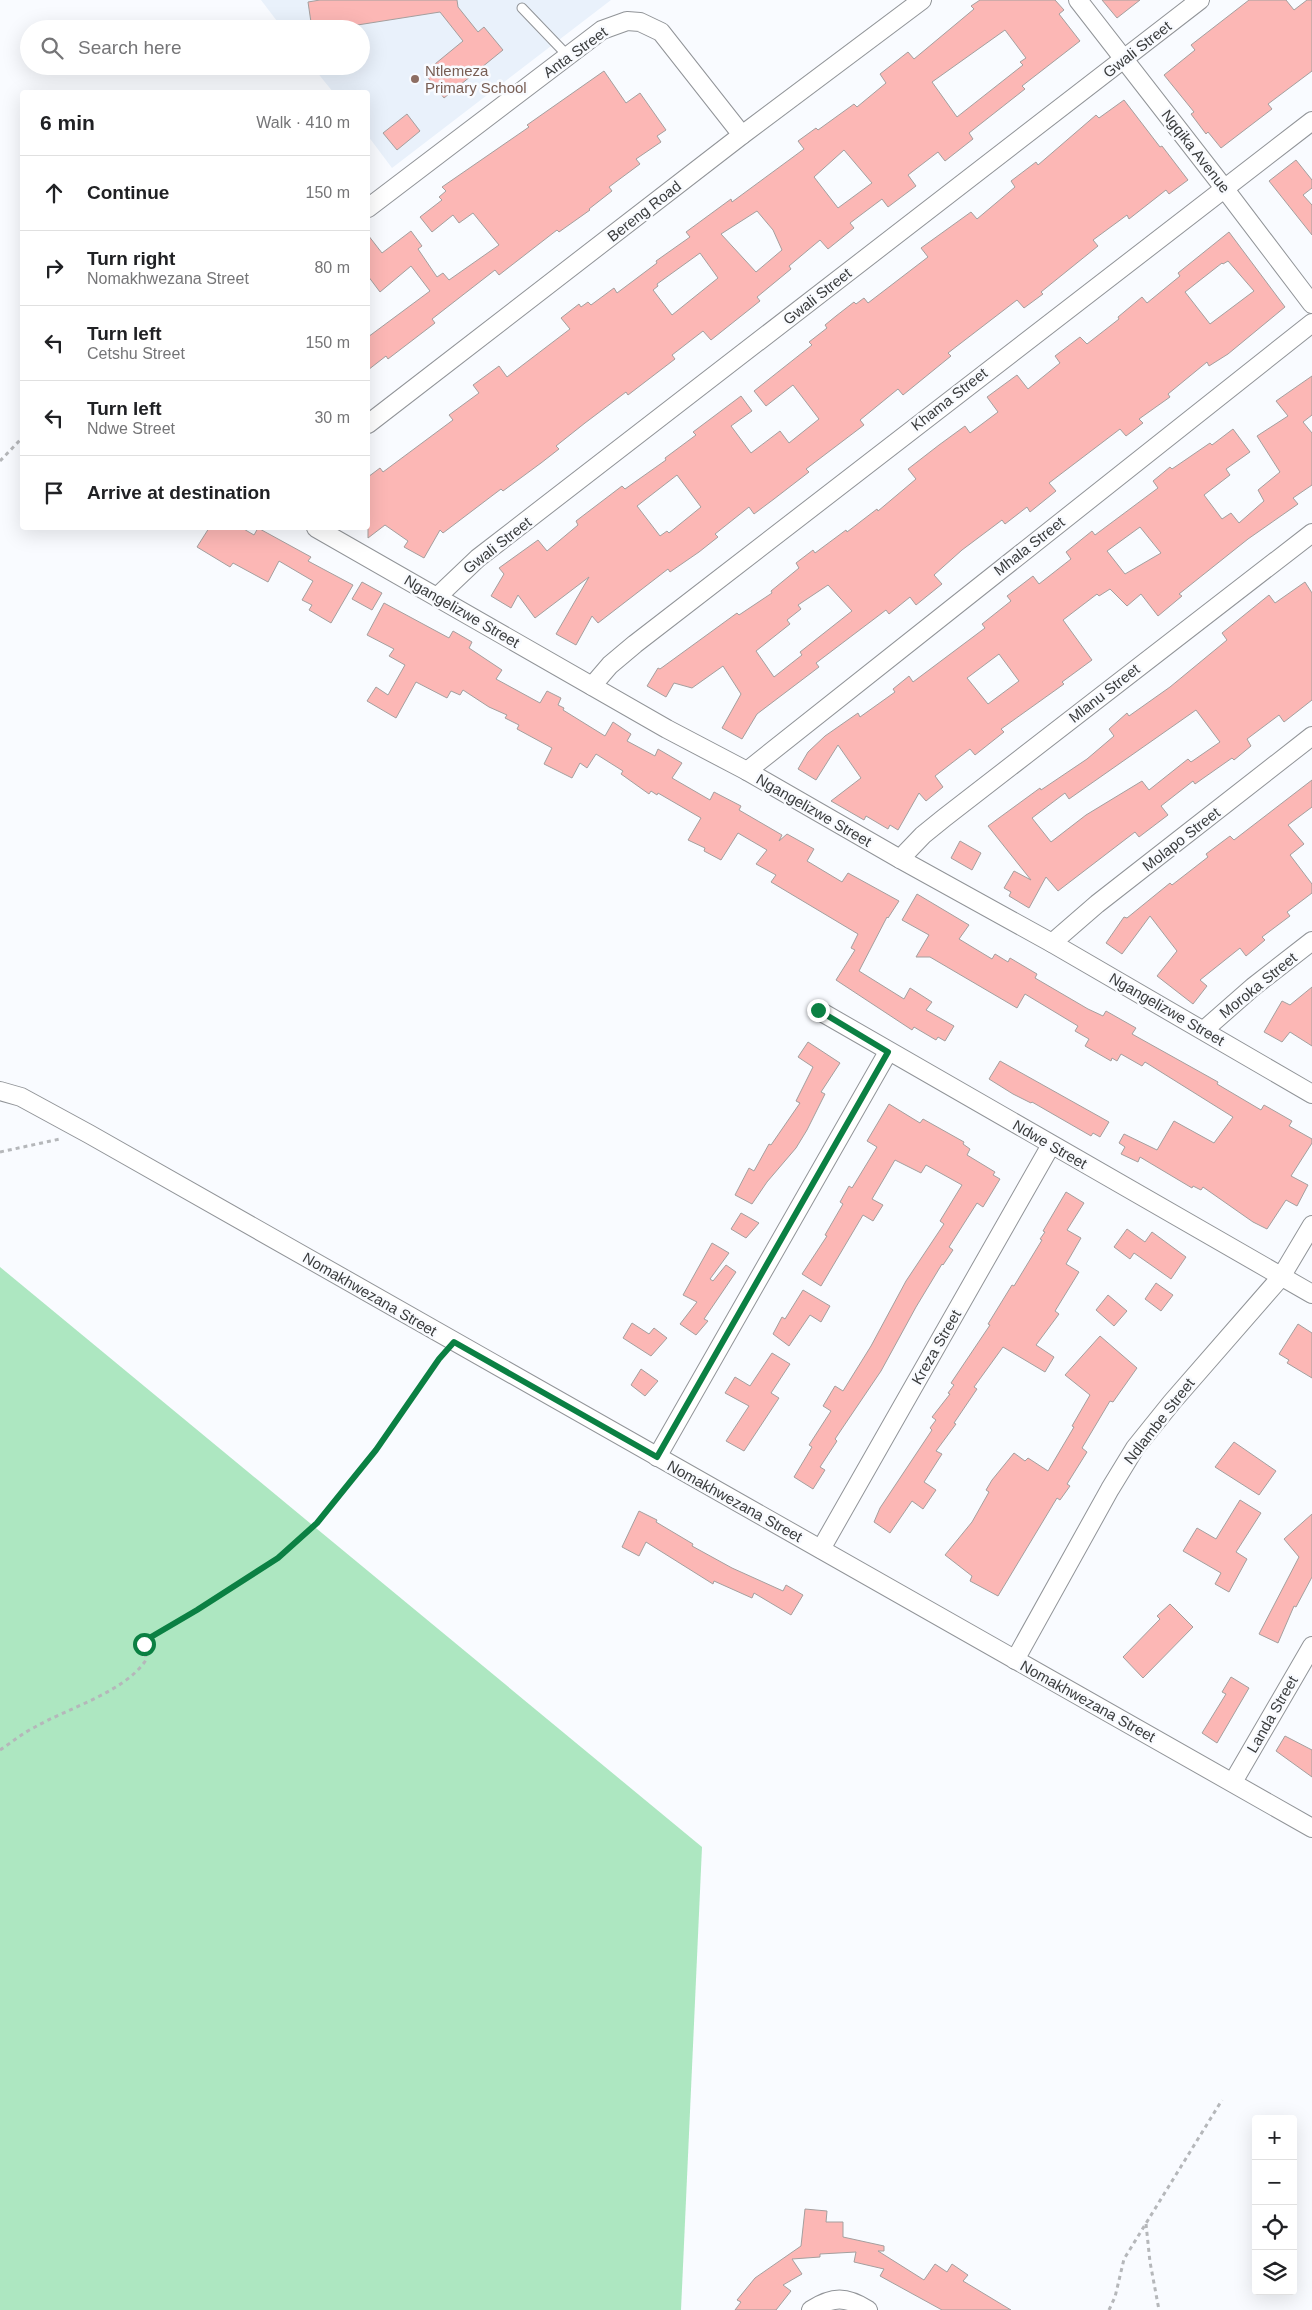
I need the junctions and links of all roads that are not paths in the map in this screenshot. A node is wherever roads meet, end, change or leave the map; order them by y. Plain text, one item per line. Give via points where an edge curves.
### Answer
1 (922, 0) edge
2 (1078, 0) edge
3 (1200, 0) edge
4 (522, 8) dead end
5 (568, 56) junction
6 (1124, 59) junction
7 (1312, 121) edge
8 (742, 135) junction
9 (1224, 188) junction
10 (370, 206) edge
11 (1312, 304) edge
12 (1312, 323) edge
13 (370, 422) edge
14 (320, 530) edge
15 (1312, 533) edge
16 (437, 597) junction
17 (592, 686) junction
18 (1312, 736) edge
19 (747, 771) junction
20 (900, 860) junction
21 (1312, 941) edge
22 (1052, 943) junction
23 (818, 1010) dead end
24 (1204, 1030) junction
25 (888, 1052) junction
26 (0, 1091) edge
27 (1312, 1094) edge
28 (1051, 1145) junction
29 (1312, 1224) edge
30 (1281, 1278) junction
31 (1312, 1294) edge
32 (657, 1457) junction
33 (821, 1549) junction
34 (1312, 1646) edge
35 (1015, 1660) junction
36 (1233, 1782) junction
37 (1312, 1828) edge
38 (811, 2310) edge
39 (868, 2310) edge

1 - 8 street, Bereng Road
2 - 6 street, Ngqika Avenue
3 - 6 street, Gwali Street
4 - 5 lane
5 - 8 street, Anta Street via 614,24 627,21 650,25 661,32
5 - 10 street, Anta Street
6 - 9 street, Ngqika Avenue
6 - 16 street, Gwali Street via 478,558
7 - 9 street, Khama Street
8 - 13 street, Bereng Road
9 - 11 street, Ngqika Avenue
9 - 17 street, Khama Street via 634,644
12 - 19 street, Mhala Street
14 - 16 street, Ngangelizwe Street
15 - 20 street, Mlanu Street via 944,818
16 - 17 street, Ngangelizwe Street
17 - 19 street, Ngangelizwe Street
18 - 22 street, Molapo Street
19 - 20 street, Ngangelizwe Street
20 - 22 street, Ngangelizwe Street
21 - 24 street, Moroka Street
22 - 24 street, Ngangelizwe Street
23 - 25 street, Ndwe Street
24 - 27 street, Ngangelizwe Street
25 - 28 street, Ndwe Street
25 - 32 street
26 - 32 street, Nomakhwezana Street via 21,1097 89,1134
28 - 30 street, Ndwe Street
28 - 33 street, Kreza Street
29 - 30 street, Ndlambe Street
30 - 31 street
30 - 35 street, Ndlambe Street via 1136,1448
32 - 33 street, Nomakhwezana Street
33 - 35 street, Nomakhwezana Street
34 - 36 street, Landa Street
35 - 36 street, Nomakhwezana Street
36 - 37 street, Nomakhwezana Street
38 - 39 street via 824,2302 844,2299

